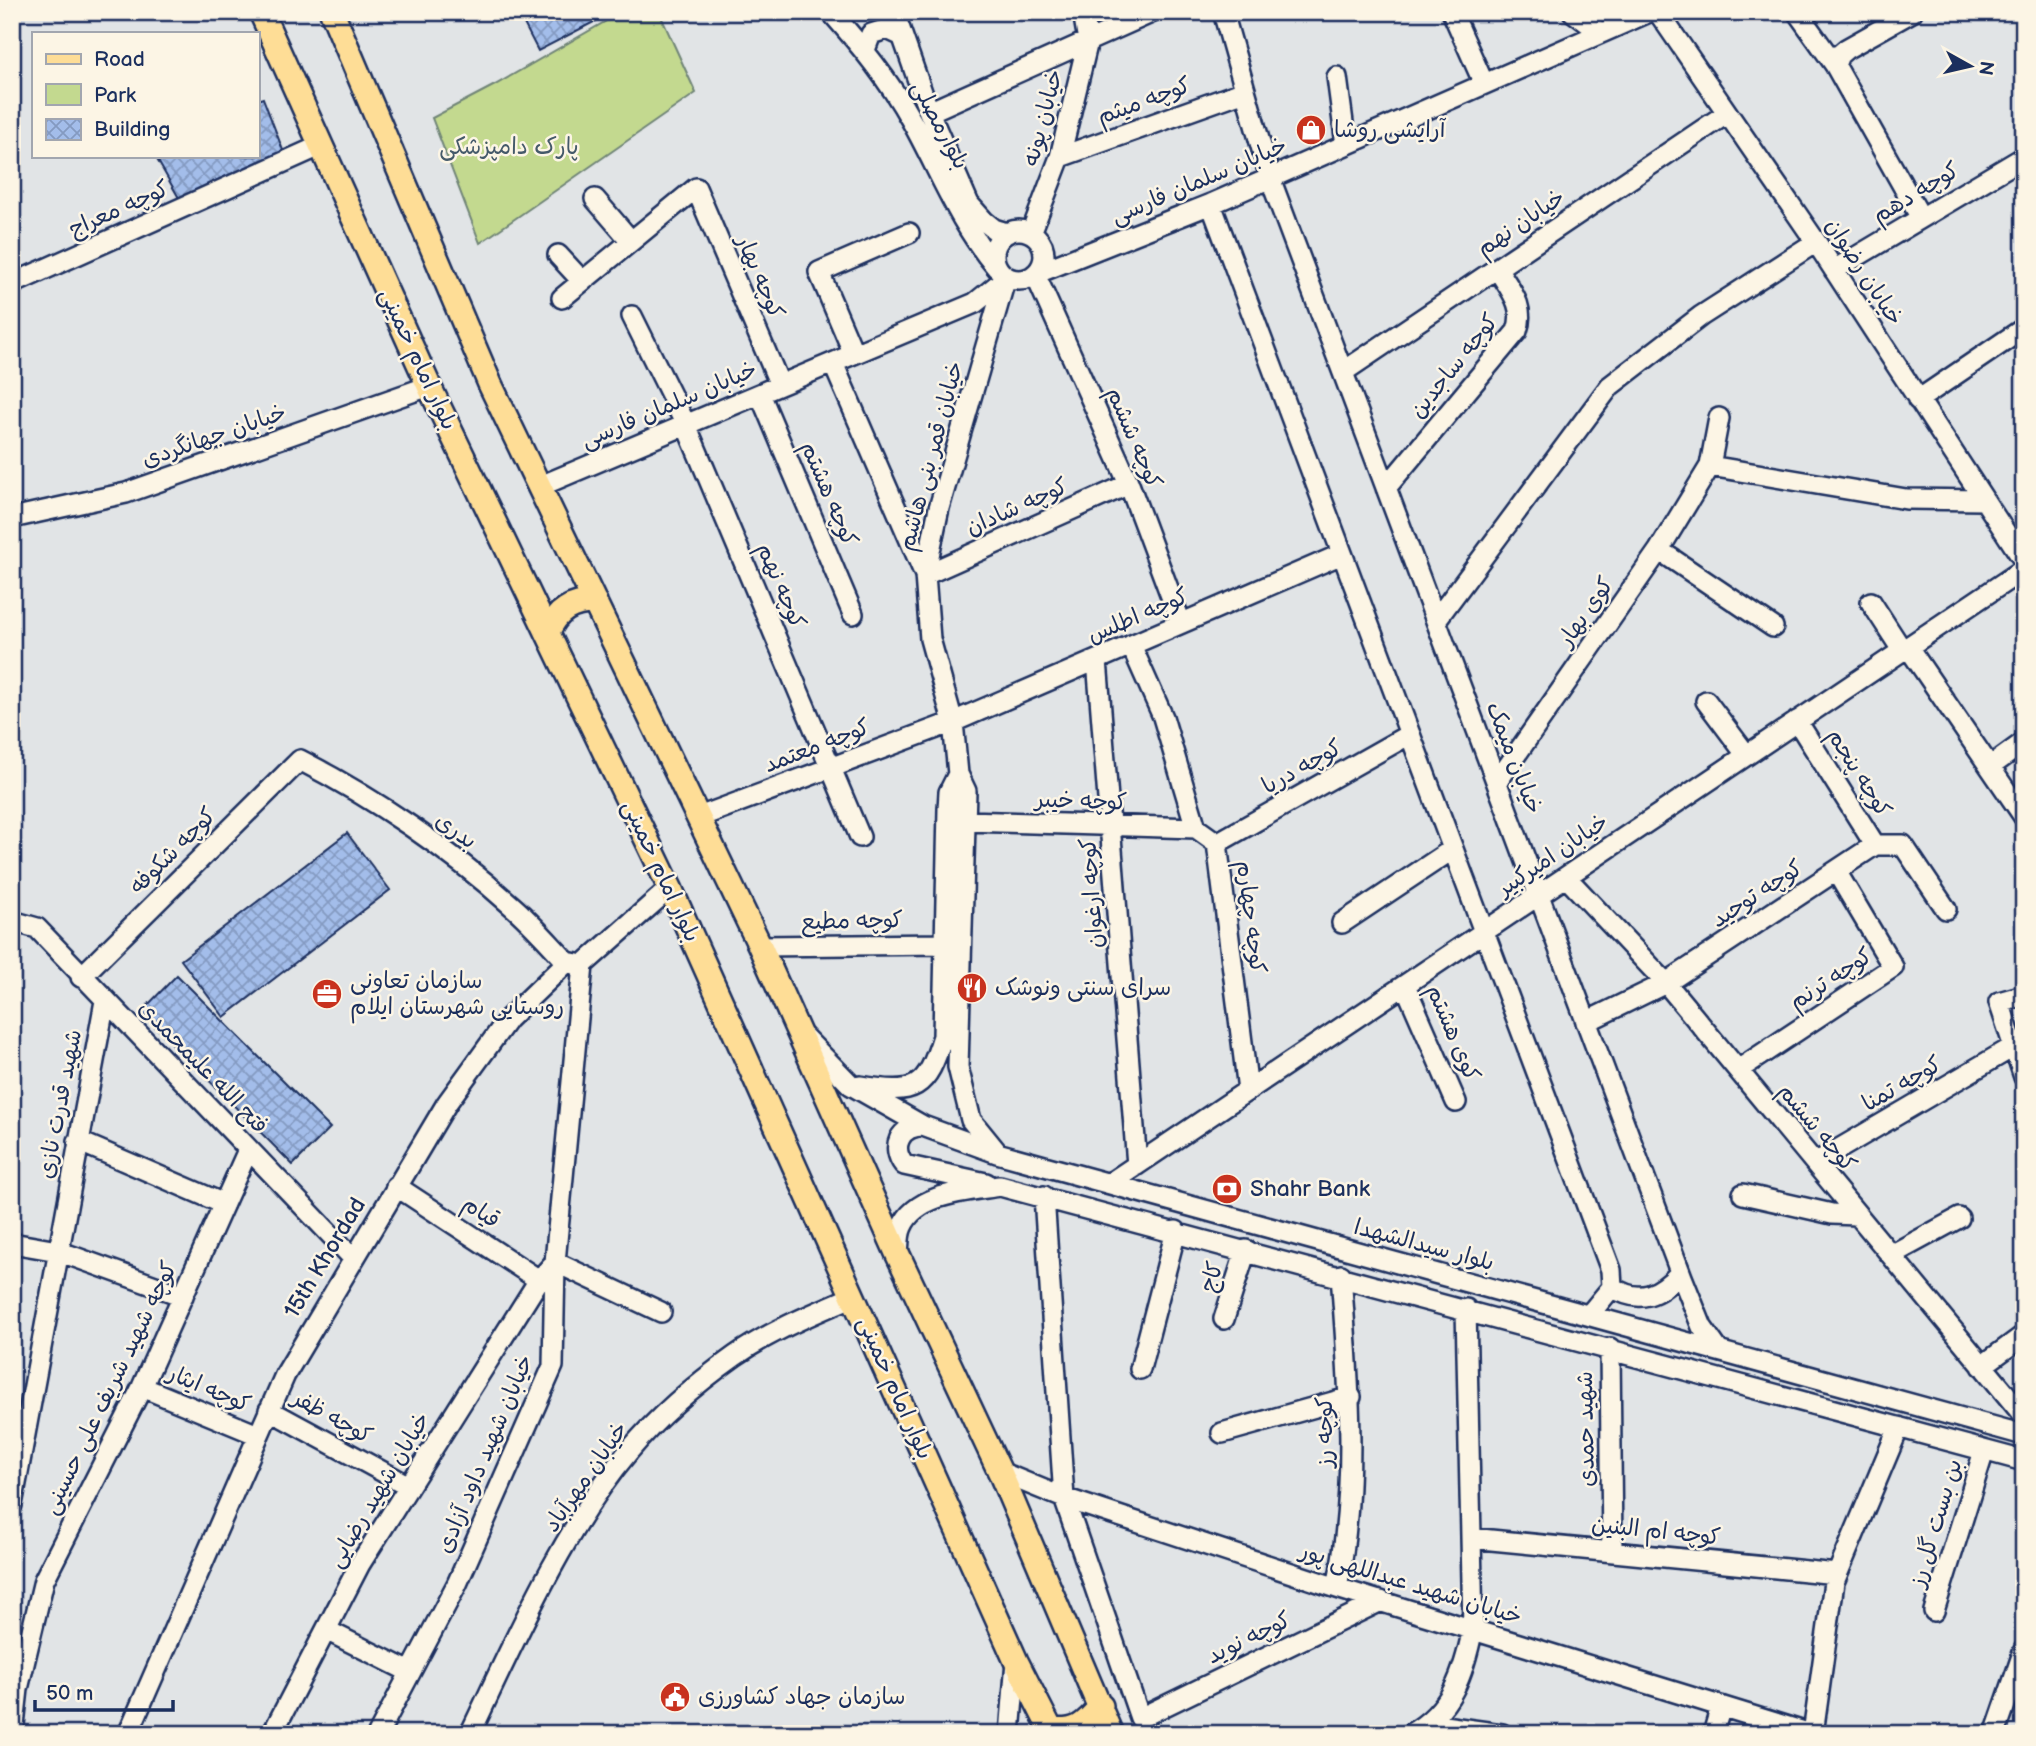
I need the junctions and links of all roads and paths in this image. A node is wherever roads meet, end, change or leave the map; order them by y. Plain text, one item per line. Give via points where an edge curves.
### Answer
1 (261, 12) edge
2 (332, 12) edge
3 (831, 12) edge
4 (894, 12) edge
5 (1083, 12) edge
6 (1153, 12) edge
7 (1223, 12) edge
8 (1452, 12) edge
9 (1573, 12) edge
10 (1649, 12) edge
11 (1658, 12) edge
12 (1797, 12) edge
13 (1912, 12) edge
14 (1601, 33) junction
15 (902, 36) junction
16 (1088, 41) junction
17 (865, 50) junction
18 (1835, 65) junction
19 (1337, 77) dead end
20 (1484, 84) junction
21 (1245, 91) junction
22 (929, 113) junction
23 (1726, 114) junction
24 (322, 145) junction
25 (1346, 145) junction
26 (1060, 157) junction
27 (2024, 157) edge
28 (1270, 178) junction
29 (596, 200) dead end
30 (1211, 204) junction
31 (1921, 218) junction
32 (909, 233) dead end
33 (1007, 233) junction
34 (1031, 233) junction
35 (631, 241) junction
36 (1816, 242) junction
37 (558, 255) dead end
38 (1497, 268) junction
39 (1834, 270) junction
40 (1001, 273) junction
41 (1035, 274) junction
42 (582, 281) junction
43 (12, 284) edge
44 (562, 298) dead end
45 (632, 316) dead end
46 (2024, 328) edge
47 (854, 354) junction
48 (833, 363) junction
49 (1343, 372) junction
50 (780, 385) junction
51 (429, 386) junction
52 (760, 394) junction
53 (1918, 400) junction
54 (1719, 418) dead end
55 (685, 425) junction
56 (1710, 466) junction
57 (1129, 484) junction
58 (538, 486) junction
59 (1386, 488) junction
60 (1984, 500) junction
61 (12, 518) edge
62 (1659, 550) junction
63 (1342, 554) junction
64 (2024, 561) edge
65 (2024, 569) edge
66 (925, 575) junction
67 (595, 602) junction
68 (1871, 602) dead end
69 (853, 614) dead end
70 (1436, 620) junction
71 (1181, 624) junction
72 (1773, 627) dead end
73 (548, 632) junction
74 (1131, 645) junction
75 (1905, 648) junction
76 (1097, 660) junction
77 (1706, 701) dead end
78 (1797, 721) junction
79 (953, 722) junction
80 (1410, 734) junction
81 (2024, 742) edge
82 (1745, 753) junction
83 (300, 760) joint
84 (1991, 766) junction
85 (832, 767) junction
86 (958, 774) junction
87 (1496, 782) junction
88 (699, 817) junction
89 (2024, 817) edge
90 (965, 821) junction
91 (1112, 828) junction
92 (1196, 828) junction
93 (860, 837) dead end
94 (1217, 843) junction
95 (1879, 845) junction
96 (1453, 849) junction
97 (1836, 871) junction
98 (1566, 877) junction
99 (670, 888) junction
100 (1539, 895) junction
101 (1946, 909) dead end
102 (12, 920) edge
103 (1342, 923) dead end
104 (1484, 932) junction
105 (945, 944) junction
106 (760, 946) junction
107 (575, 963) junction
108 (81, 977) junction
109 (1666, 983) junction
110 (1405, 985) junction
111 (2024, 995) edge
112 (105, 1001) junction
113 (1586, 1022) junction
114 (800, 1033) junction
115 (2013, 1047) junction
116 (1738, 1070) junction
117 (2024, 1077) edge
118 (851, 1085) junction
119 (1248, 1090) junction
120 (1456, 1102) dead end
121 (923, 1125) junction
122 (78, 1140) junction
123 (248, 1150) junction
124 (997, 1153) junction
125 (1815, 1163) junction
126 (1137, 1165) junction
127 (1110, 1183) junction
128 (396, 1186) junction
129 (1000, 1186) junction
130 (1742, 1194) dead end
131 (1044, 1196) junction
132 (224, 1204) junction
133 (1857, 1215) junction
134 (1959, 1218) dead end
135 (1176, 1231) junction
136 (12, 1243) edge
137 (1246, 1250) junction
138 (58, 1251) junction
139 (898, 1255) junction
140 (1891, 1255) junction
141 (352, 1258) junction
142 (555, 1262) junction
143 (1680, 1273) junction
144 (1341, 1275) junction
145 (539, 1280) junction
146 (1612, 1287) junction
147 (183, 1296) junction
148 (854, 1296) junction
149 (1466, 1309) junction
150 (661, 1312) dead end
151 (1589, 1315) junction
152 (1224, 1319) dead end
153 (1647, 1331) junction
154 (2024, 1335) edge
155 (1610, 1348) junction
156 (1718, 1351) junction
157 (1643, 1357) junction
158 (1982, 1366) junction
159 (1140, 1369) dead end
160 (142, 1387) junction
161 (1351, 1397) junction
162 (269, 1410) junction
163 (2024, 1416) edge
164 (1899, 1427) junction
165 (1222, 1433) dead end
166 (258, 1435) junction
167 (2024, 1435) edge
168 (1984, 1451) junction
169 (2024, 1461) edge
170 (1000, 1472) junction
171 (409, 1486) junction
172 (1064, 1498) junction
173 (12, 1505) edge
174 (1471, 1538) junction
175 (1612, 1552) junction
176 (1836, 1574) junction
177 (1337, 1588) junction
178 (1381, 1601) junction
179 (1934, 1611) dead end
180 (1473, 1628) junction
181 (326, 1630) junction
182 (2023, 1655) edge
183 (1016, 1661) junction
184 (410, 1672) junction
185 (1101, 1706) junction
186 (1721, 1706) junction
187 (1429, 1724) junction
188 (1052, 1732) edge
189 (13, 1734) edge
190 (128, 1734) edge
191 (272, 1734) edge
192 (378, 1734) edge
193 (470, 1734) edge
194 (1010, 1734) edge
195 (1111, 1734) edge
196 (1410, 1734) edge
197 (1502, 1734) edge
198 (1713, 1734) edge
199 (1812, 1734) edge
200 (1995, 1734) edge

1 - 24 main road, بلوار امام خمینی
2 - 58 main road via 484,371
3 - 17 street, بلوارمصلی
4 - 15 street, بلوارمصلی
5 - 16 street, خیابان پونه
6 - 16 street
7 - 21 street, خیابان میمک
8 - 20 street
9 - 14 street
10 - 14 street, خیابان سلمان فارسی
11 - 23 street, خیابان رضوان
12 - 18 street
13 - 18 street via 1846,49
14 - 20 street, خیابان سلمان فارسی
15 - 17 street via 887,29 871,34
15 - 22 street, بلوارمصلی
16 - 22 street
16 - 26 street, خیابان پونه
17 - 40 street, بلوارمصلی via 911,120 964,224
18 - 31 street
19 - 25 street
20 - 25 street, خیابان سلمان فارسی
21 - 26 street, کوچه میثم
21 - 28 street, خیابان میمک
22 - 33 street, بلوارمصلی via 975,213
23 - 36 street, خیابان رضوان
23 - 38 street, خیابان نهم
24 - 43 street, کوچه معراج
24 - 51 main road, بلوار امام خمینی
25 - 28 street, خیابان سلمان فارسی
26 - 34 street, خیابان پونه
27 - 31 street, کوچه دهم
28 - 30 street, خیابان سلمان فارسی
28 - 49 street, خیابان میمک
29 - 35 street
30 - 41 street, خیابان سلمان فارسی
30 - 63 street
31 - 39 street, کوچه دهم
32 - 47 street via 819,272
33 - 34 street
33 - 40 street via 994,248
34 - 41 street via 1043,249
35 - 42 street
35 - 50 street, کوچه بهار via 696,188
36 - 39 street, خیابان رضوان
36 - 70 street via 1702,316 1610,386
37 - 42 street
38 - 49 street, خیابان نهم
38 - 59 street, کوچه ساجدین via 1520,307 1517,331
39 - 53 street, خیابان رضوان
40 - 41 street via 1023,280
40 - 47 street, خیابان سلمان فارسی via 975,303
40 - 66 street, خیابان قمر بنی هاشم
41 - 57 street, کوچه ششم
42 - 44 street
45 - 55 street, کوچه نهم
46 - 53 street
47 - 48 street, خیابان سلمان فارسی
48 - 50 street, خیابان سلمان فارسی
48 - 66 street
49 - 59 street, خیابان میمک
50 - 52 street, خیابان سلمان فارسی
51 - 61 street, خیابان جهانگردی via 126,493
51 - 73 main road, بلوار امام خمینی
52 - 55 street, خیابان سلمان فارسی
52 - 69 street, کوچه هشتم
53 - 60 street, خیابان رضوان
54 - 56 street, کوی بهار
55 - 58 street, خیابان سلمان فارسی
55 - 85 street, کوچه نهم
56 - 60 street via 1906,499
56 - 62 street, کوی بهار
57 - 66 street, کوچه شادان
57 - 71 street, کوچه ششم
58 - 67 main road
59 - 70 street, خیابان میمک
60 - 64 street, خیابان رضوان
62 - 72 street
62 - 87 street, کوی بهار
63 - 71 street, کوچه اطلس
63 - 80 street
65 - 75 street, خیابان امیرکبیر
66 - 79 street, خیابان قمر بنی هاشم via 930,639
67 - 73 main road via 571,605
67 - 88 main road
68 - 75 street
70 - 87 street, خیابان میمک
71 - 74 street, کوچه اطلس
73 - 99 main road, بلوار امام خمینی
74 - 76 street, کوچه اطلس
74 - 92 street via 1163,717
75 - 78 street, خیابان امیرکبیر
75 - 84 street
76 - 79 street, کوچه اطلس
76 - 91 street, کوچه ارغوان
77 - 82 street
78 - 82 street, خیابان امیرکبیر
78 - 95 street, کوچه پنجم
79 - 85 street, کوچه معتمد
79 - 86 street, خیابان قمر بنی هاشم
80 - 94 street, کوچه دریا
80 - 96 street
81 - 84 street
82 - 98 street, خیابان امیرکبیر
83 - 107 street, بدری via 451,857
83 - 108 street, کوچه شکوفه
84 - 89 street
85 - 88 street, کوچه معتمد
85 - 93 street, کوچه نهم
86 - 90 street, خیابان قمر بنی هاشم via 966,791
86 - 105 street, خیابان قمر بنی هاشم via 949,792
87 - 100 street, خیابان میمک
88 - 106 main road
90 - 91 street, کوچه خیبر
90 - 124 street, خیابان قمر بنی هاشم via 958,1067 971,1120
91 - 92 street, کوچه خیبر
91 - 126 street, کوچه ارغوان
92 - 94 street, کوچه چهارم
94 - 119 street, کوچه چهارم
95 - 97 street, کوچه توحید
95 - 101 street via 1903,845
96 - 103 street
96 - 104 street
97 - 109 street, کوچه توحید
97 - 116 street, کوچه ترنم via 1893,967
98 - 100 street, خیابان امیرکبیر
98 - 109 street, کوچه ششم
99 - 107 street, 15th Khordad
99 - 148 main road, بلوار امام خمینی
100 - 104 street, خیابان امیرکبیر
100 - 113 street, خیابان میمک
102 - 108 street, فتح الله علیمحمدی via 37,928
104 - 110 street, خیابان امیرکبیر
104 - 146 street via 1611,1270
105 - 106 street, کوچه مطیع
105 - 118 street, خیابان قمر بنی هاشم via 943,1036 933,1069 919,1086 900,1091
106 - 114 main road
107 - 128 street, 15th Khordad via 508,1019 447,1103
107 - 142 street, خیابان شهید داود آزادی
108 - 112 street, فتح الله علیمحمدی
109 - 113 street, کوچه توحید
109 - 116 street, کوچه ششم
110 - 119 street, خیابان امیرکبیر
110 - 120 street, کوی هشتم
111 - 115 street via 1999,1002
112 - 122 street, شهید قدرت نازی
112 - 123 street, فتح الله علیمحمدی
113 - 143 street, خیابان میمک
114 - 118 street, بلوار سیدالشهدا
114 - 139 main road
115 - 117 street
115 - 125 street, کوچه تمنا
116 - 125 street, کوچه ششم
118 - 121 street, بلوار سیدالشهدا
119 - 126 street, خیابان امیرکبیر
121 - 124 street, بلوار سیدالشهدا
121 - 129 street via 909,1128 899,1138 897,1152 904,1165
122 - 132 street
122 - 138 street, شهید قدرت نازی
123 - 132 street, کوچه شهید شریف علی حسینی
123 - 141 street, فتح الله علیمحمدی
124 - 127 street, بلوار سیدالشهدا
125 - 133 street, کوچه ششم
126 - 127 street, خیابان امیرکبیر
127 - 151 street, بلوار سیدالشهدا
128 - 141 street, 15th Khordad
128 - 145 street, قیام
129 - 131 street
129 - 139 street via 921,1205 902,1227
130 - 133 street via 1832,1214
131 - 135 street
131 - 172 street
132 - 147 street, کوچه شهید شریف علی حسینی
133 - 140 street, کوچه ششم
134 - 140 street
135 - 137 street
135 - 159 street
136 - 138 street
137 - 144 street
137 - 152 street, کاج
138 - 147 street
138 - 173 street, شهید قدرت نازی
139 - 170 main road
140 - 158 street, کوچه ششم
141 - 162 street, 15th Khordad
142 - 145 street, خیابان شهید رضایی
142 - 150 street
142 - 184 street, خیابان شهید داود آزادی via 553,1366 457,1584
143 - 146 street via 1654,1295 1630,1297
143 - 156 street, خیابان میمک via 1702,1327
144 - 149 street
144 - 161 street, کوچه رز
145 - 171 street, خیابان شهید رضایی
146 - 151 street
147 - 160 street, کوچه شهید شریف علی حسینی
148 - 183 main road, بلوار امام خمینی
148 - 193 street, خیابان مهرآباد via 790,1324 736,1355 674,1405 628,1451 589,1507 525,1618
149 - 155 street
149 - 174 street
151 - 153 street, بلوار سیدالشهدا
153 - 156 street, بلوار سیدالشهدا
153 - 157 street via 1653,1346
154 - 158 street
155 - 157 street
155 - 175 street, شهید حمدی
156 - 167 street, بلوار سیدالشهدا
157 - 164 street
158 - 163 street, کوچه ششم
160 - 166 street, کوچه ایثار
160 - 189 street, کوچه شهید شریف علی حسینی via 44,1580 18,1689
161 - 165 street
161 - 177 street, کوچه رز via 1348,1520
162 - 166 street, 15th Khordad
162 - 171 street, کوچه ظفر
164 - 168 street
164 - 176 street
166 - 190 street, 15th Khordad
168 - 169 street
168 - 179 street, بن بست گل رز
170 - 172 street, خیابان شهید عبداللهی پور
170 - 185 main road
171 - 181 street, خیابان شهید رضایی via 360,1564
172 - 177 street, خیابان شهید عبداللهی پور
172 - 178 street, کوچه نوید via 1140,1718
174 - 175 street, کوچه ام البنین
174 - 180 street
175 - 176 street, کوچه ام البنین
176 - 199 street
177 - 178 street, خیابان شهید عبداللهی پور
178 - 180 street, خیابان شهید عبداللهی پور
180 - 186 street, خیابان شهید عبداللهی پور
180 - 187 street via 1452,1695
181 - 184 street
181 - 191 street, خیابان شهید رضایی
182 - 200 street
183 - 188 main road, بلوار امام خمینی
183 - 194 street
184 - 192 street, خیابان شهید داود آزادی
185 - 188 main road via 1085,1726
185 - 195 main road
186 - 198 street
186 - 199 street, خیابان شهید عبداللهی پور
187 - 196 street
187 - 197 street

